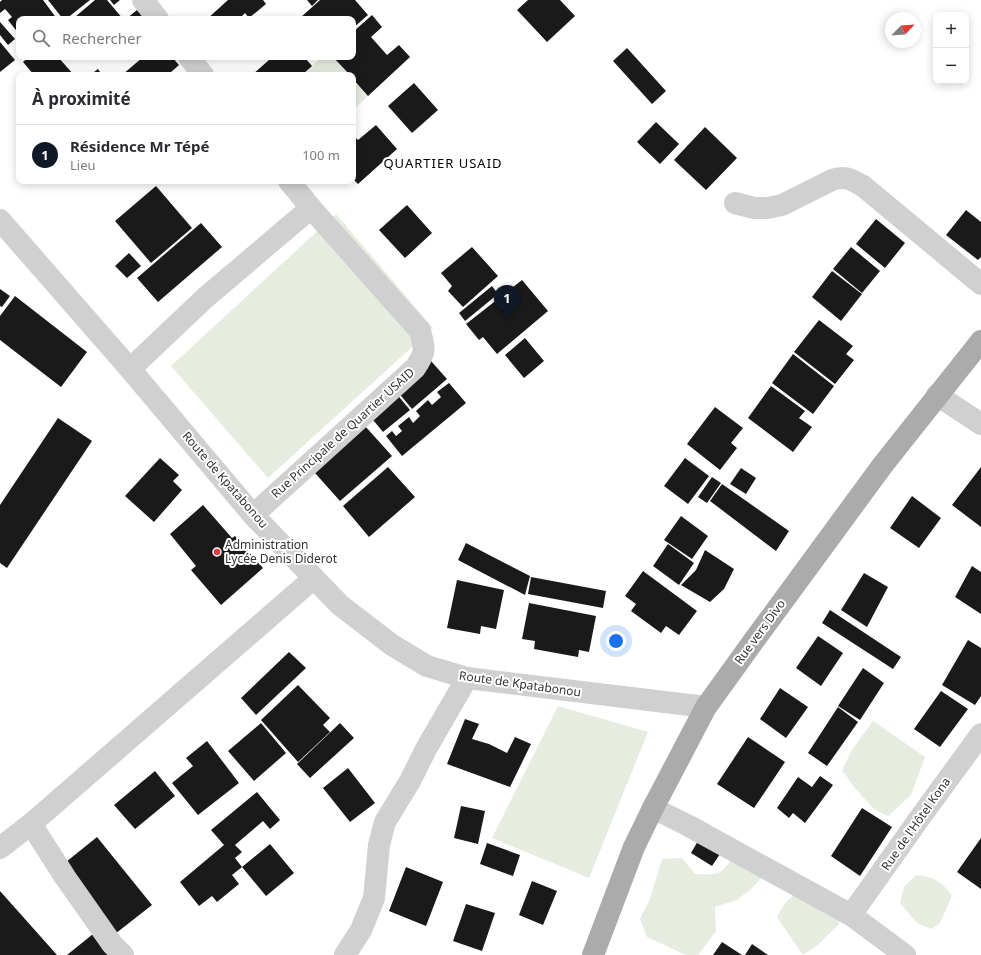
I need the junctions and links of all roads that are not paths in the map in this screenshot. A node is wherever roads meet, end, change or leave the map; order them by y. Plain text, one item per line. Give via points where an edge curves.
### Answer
1 (143, 0) edge
2 (156, 16) edge
3 (191, 60) edge
4 (201, 72) edge
5 (291, 184) edge
6 (735, 203) dead end
7 (310, 208) junction
8 (0, 220) edge
9 (981, 284) edge
10 (981, 341) edge
11 (130, 369) junction
12 (937, 395) junction
13 (981, 424) edge
14 (253, 515) junction
15 (314, 578) junction
16 (467, 678) junction
17 (706, 707) junction
18 (981, 734) edge
19 (653, 808) junction
20 (31, 824) junction
21 (0, 848) edge
22 (851, 915) junction
23 (124, 955) edge
24 (345, 955) edge
25 (593, 955) edge
26 (905, 955) edge

1 - 2 street
3 - 4 street
5 - 7 street, Rue Principale de Quartier USAID
6 - 9 street via 754,208 782,205 832,180 840,177 849,178 864,186
7 - 11 street via 205,298
7 - 14 street, Rue Principale de Quartier USAID via 420,331 424,346 423,357 415,368
8 - 11 street, Route de Kpatabonou
10 - 12 main road, Rue vers Divo
11 - 14 street, Route de Kpatabonou
12 - 13 street
12 - 17 main road, Rue vers Divo
14 - 15 street, Route de Kpatabonou
15 - 16 street, Route de Kpatabonou via 340,605 392,645 427,666
15 - 20 street
16 - 17 street, Route de Kpatabonou
16 - 24 street via 385,822 379,845 374,898 361,930
17 - 19 main road, Rue vers Divo
18 - 22 street, Rue de l'Hôtel Kona
19 - 22 street
19 - 25 main road, Rue vers Divo via 634,847
20 - 21 street
20 - 23 street via 112,944
22 - 26 street

